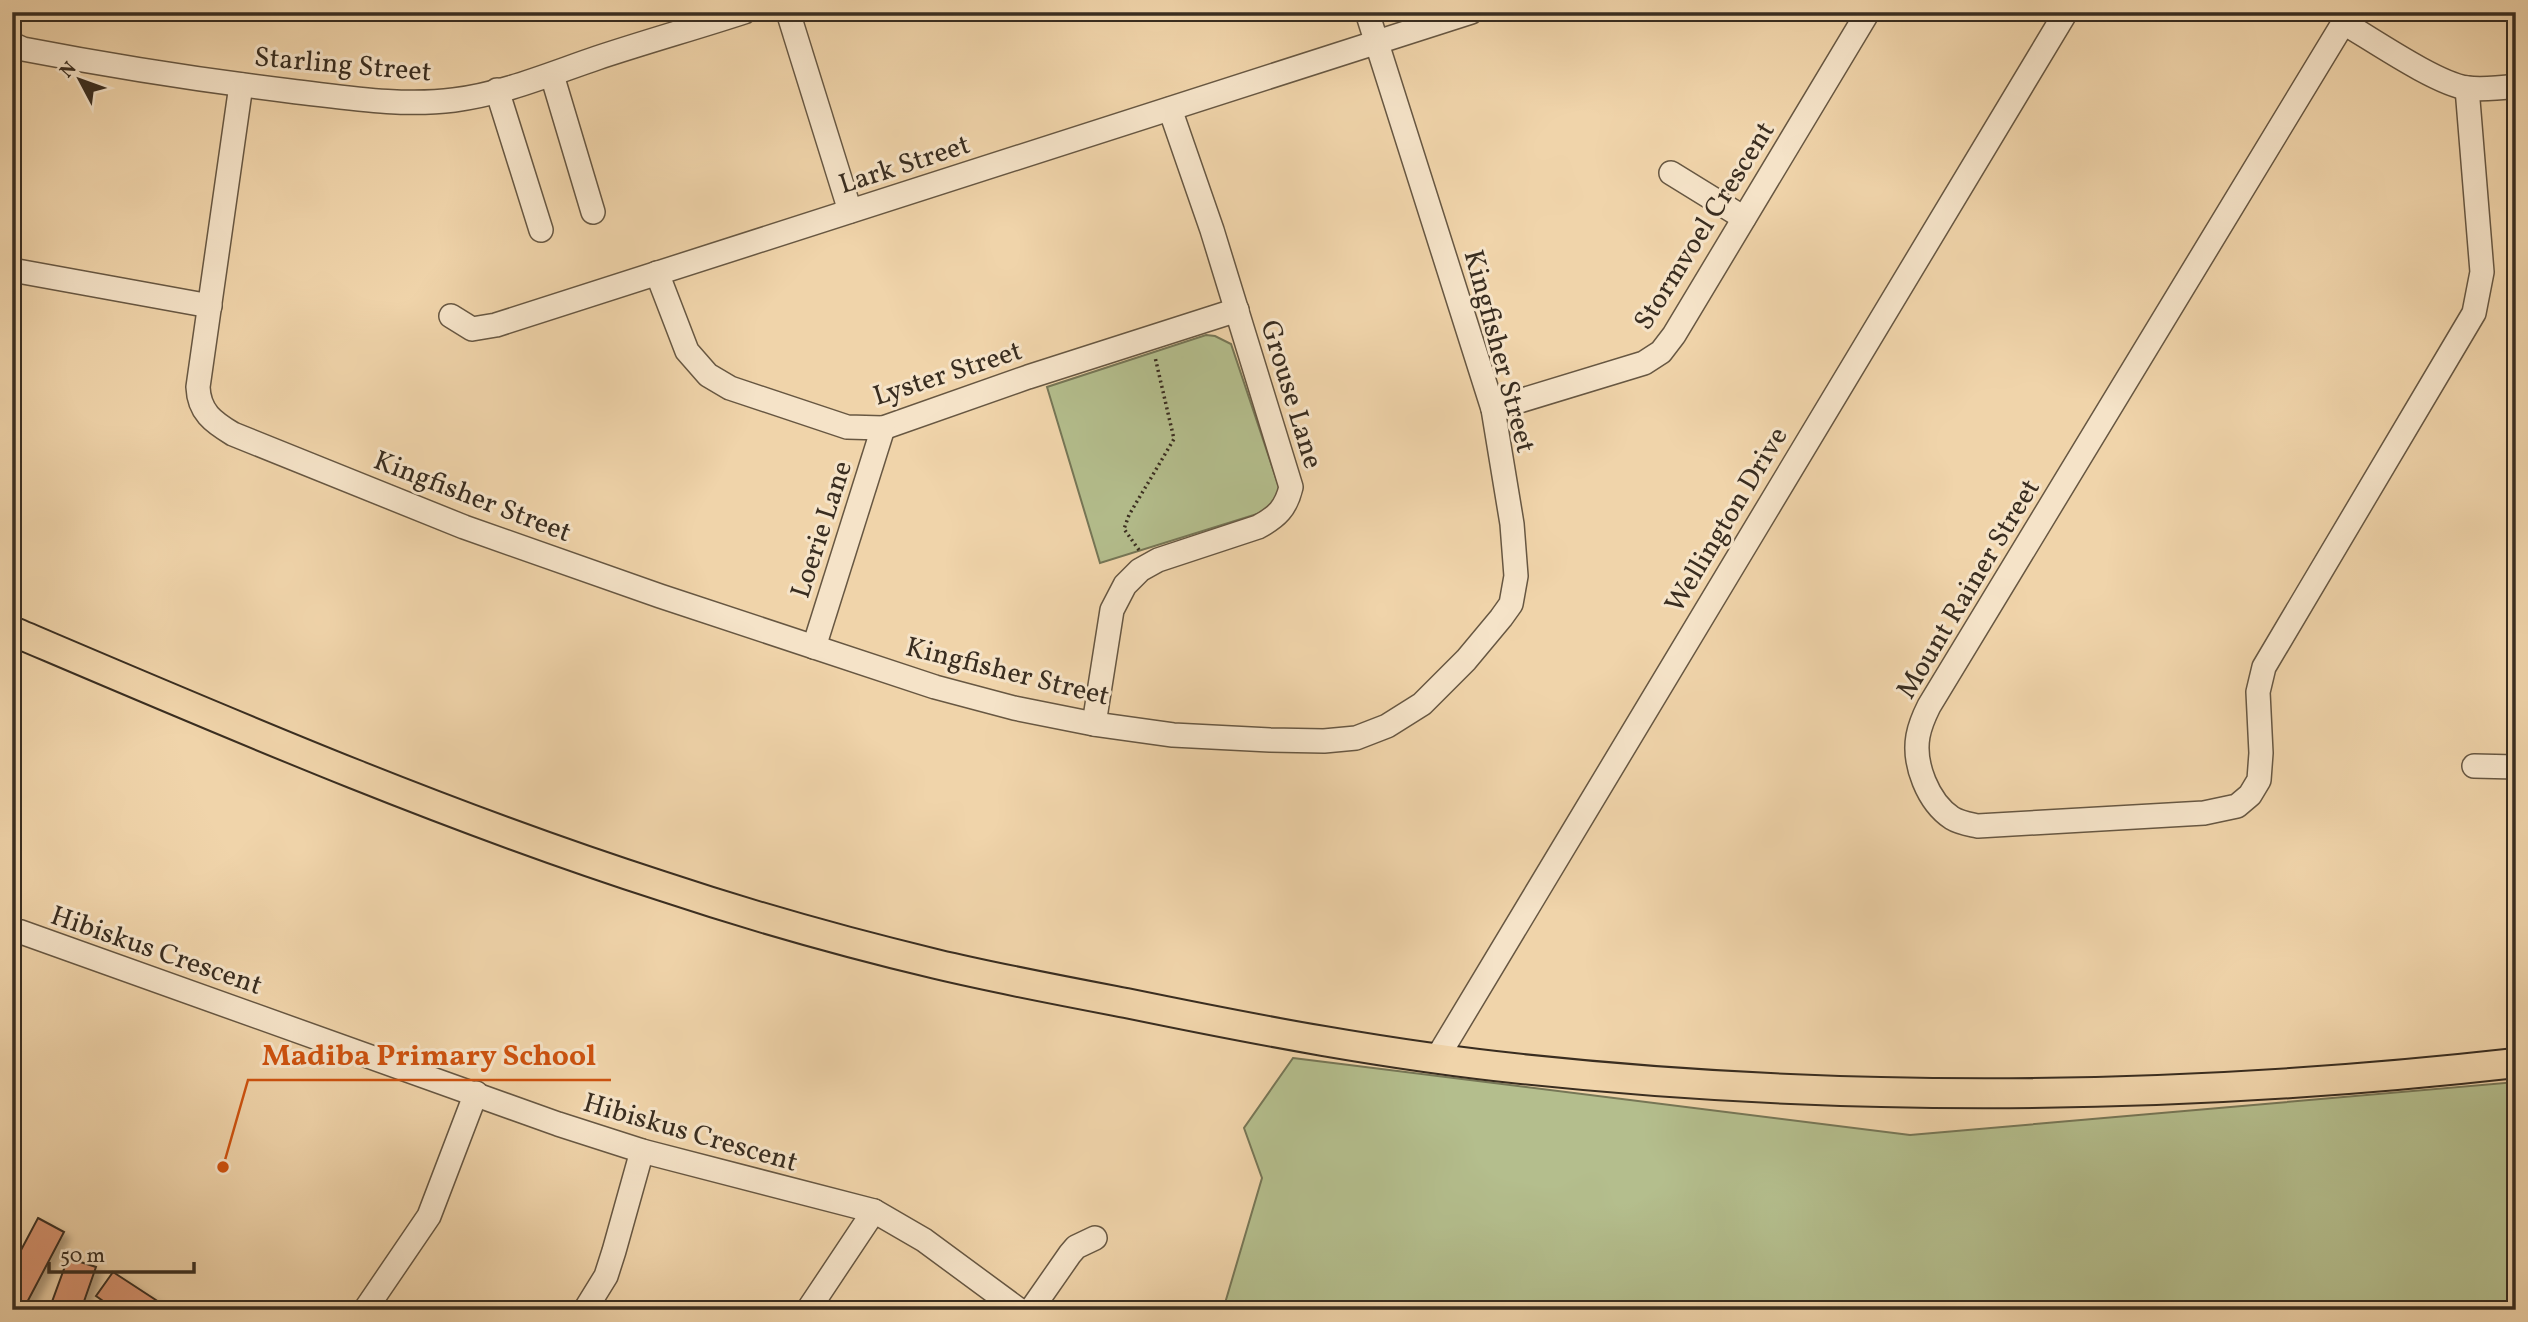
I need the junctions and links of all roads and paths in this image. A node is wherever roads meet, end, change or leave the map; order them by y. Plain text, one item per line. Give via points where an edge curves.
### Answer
1 (744, 12) edge
2 (788, 12) edge
3 (1367, 12) edge
4 (1471, 12) edge
5 (1868, 12) edge
6 (2066, 12) edge
7 (2347, 18) edge
8 (1377, 43) junction
9 (12, 44) edge
10 (551, 75) junction
11 (241, 85) junction
12 (2516, 86) edge
13 (2467, 88) junction
14 (497, 90) junction
15 (1170, 109) junction
16 (1671, 173) dead end
17 (850, 211) junction
18 (593, 212) dead end
19 (1744, 218) junction
20 (541, 230) dead end
21 (12, 270) edge
22 (657, 273) junction
23 (209, 306) junction
24 (1237, 310) junction
25 (451, 316) dead end
26 (1149, 339) junction
27 (1493, 410) junction
28 (883, 428) junction
29 (1139, 551) dead end
30 (12, 631) edge
31 (814, 647) junction
32 (1094, 724) junction
33 (2474, 766) dead end
34 (2516, 767) edge
35 (12, 931) edge
36 (1437, 1058) junction
37 (2516, 1063) edge
38 (476, 1093) junction
39 (642, 1151) junction
40 (874, 1212) junction
41 (1095, 1238) dead end
42 (365, 1310) edge
43 (585, 1310) edge
44 (808, 1310) edge
45 (1019, 1310) edge
46 (1031, 1310) edge

1 - 10 street, Starling Street
2 - 17 street
3 - 8 street, Kingfisher Street
4 - 8 street
5 - 19 street, Stormvoel Crescent
6 - 36 street, Wellington Drive
7 - 13 street via 2441,79
7 - 13 street, Mount Rainer Street via 1921,722 1917,738 1920,771 1950,817 1978,826 2204,813 2237,806 2250,795 2261,772 2258,692 2264,667 2474,313 2482,272
8 - 15 street, Lark Street
8 - 27 street, Kingfisher Street
9 - 11 street, Starling Street via 99,64
10 - 14 street, Starling Street
10 - 18 street
11 - 14 street, Starling Street via 372,101 456,100
11 - 23 street, Kingfisher Street
12 - 13 street
14 - 20 street
15 - 17 street, Lark Street
15 - 24 street, Grouse Lane
16 - 19 street
17 - 22 street, Lark Street
19 - 27 street, Stormvoel Crescent via 1674,335 1653,358
21 - 23 street
22 - 25 street, Lark Street via 483,328 472,329
22 - 28 street, Lyster Street via 687,351 708,375 730,388 846,428
23 - 31 street, Kingfisher Street via 198,398 208,418 233,434 464,527
24 - 26 street, Lyster Street
24 - 32 street, Grouse Lane via 1292,487 1289,498 1272,520 1158,560 1125,585 1112,610
26 - 28 street, Lyster Street
26 - 29 path via 1175,434 1124,529
27 - 32 street, Kingfisher Street via 1512,523 1515,593 1502,618 1422,704 1387,726 1356,738 1324,741 1173,735
28 - 31 street, Loerie Lane
30 - 36 main road via 436,805 668,888 936,964 1294,1037
31 - 32 street, Kingfisher Street via 948,691
33 - 34 street
35 - 38 street, Hibiskus Crescent
36 - 37 main road via 1653,1082 1984,1094 2218,1087
38 - 39 street, Hibiskus Crescent
38 - 42 street via 429,1216
39 - 40 street, Hibiskus Crescent
39 - 43 street via 606,1276
40 - 44 street
40 - 45 street, Hibiskus Crescent via 924,1240
41 - 46 street via 1069,1254

